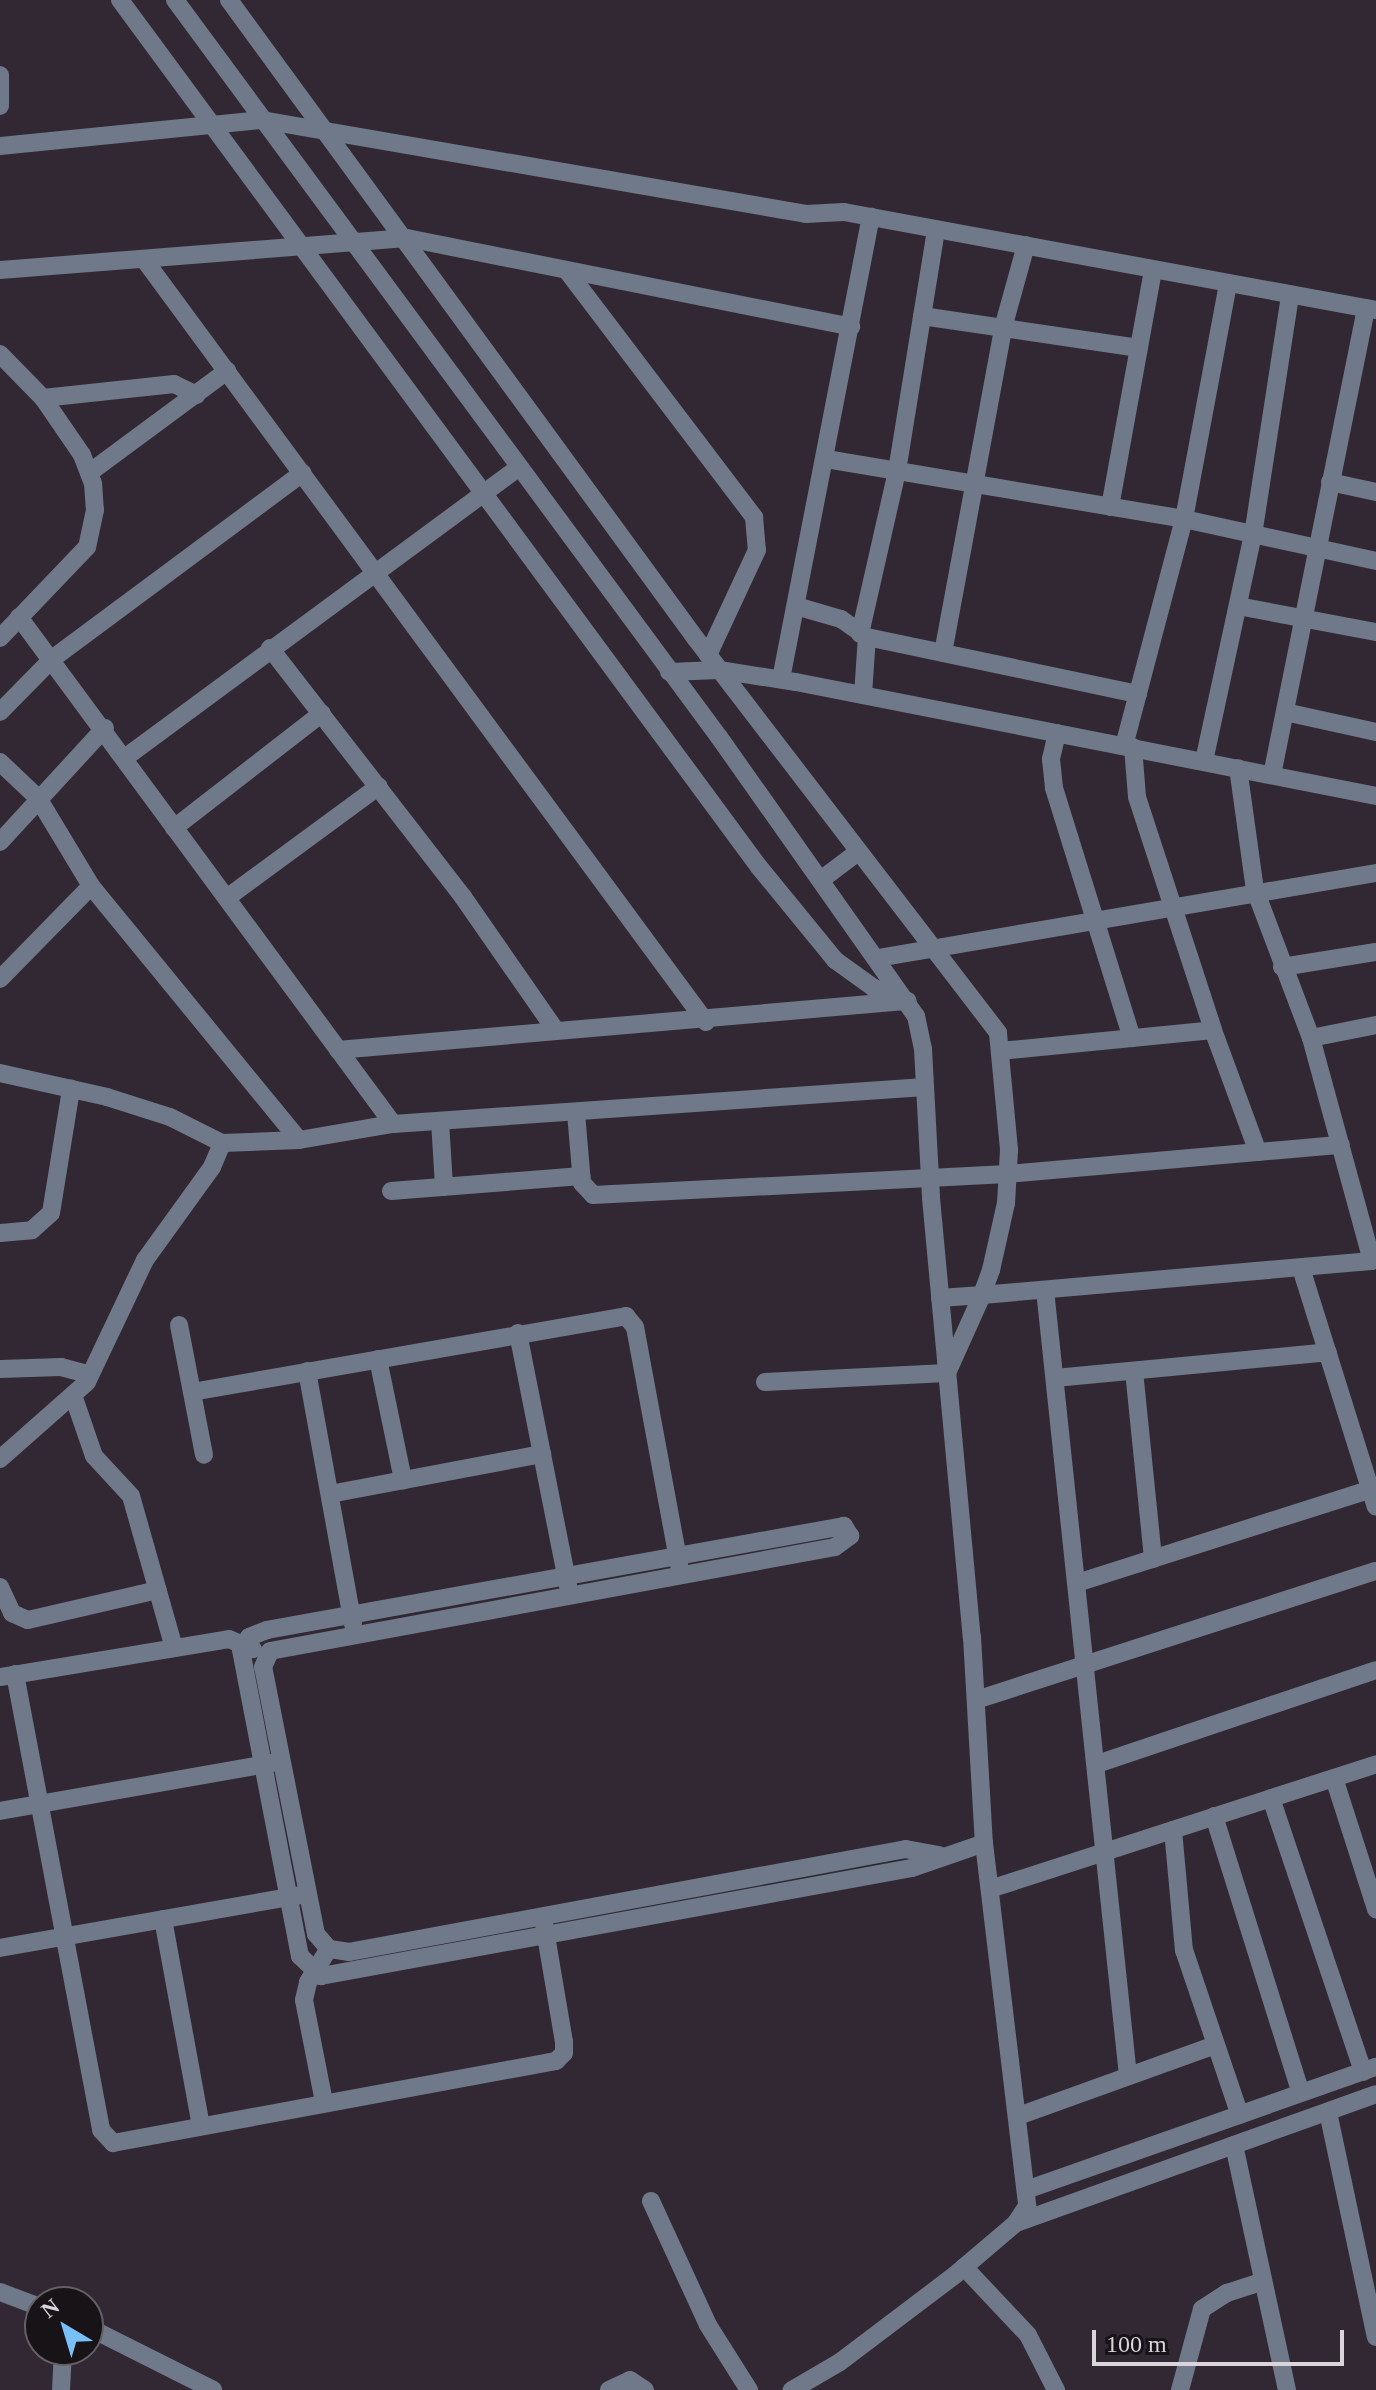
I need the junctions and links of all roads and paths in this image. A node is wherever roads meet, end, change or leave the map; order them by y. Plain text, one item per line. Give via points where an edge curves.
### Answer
1 (120, 0) edge
2 (175, 0) edge
3 (229, 0) edge
4 (0, 75) edge
5 (0, 106) edge
6 (262, 120) junction
7 (213, 125) junction
8 (327, 128) junction
9 (0, 146) edge
10 (871, 217) junction
11 (936, 229) junction
12 (407, 238) junction
13 (354, 243) junction
14 (1026, 245) junction
15 (304, 246) junction
16 (146, 262) junction
17 (0, 270) edge
18 (1153, 270) junction
19 (568, 272) junction
20 (1228, 284) junction
21 (1290, 295) junction
22 (1371, 309) edge
23 (922, 316) junction
24 (851, 327) junction
25 (1003, 328) junction
26 (1139, 348) junction
27 (0, 354) edge
28 (227, 371) junction
29 (197, 395) junction
30 (43, 398) junction
31 (826, 459) junction
32 (518, 468) junction
33 (897, 471) junction
34 (89, 473) junction
35 (302, 473) junction
36 (1330, 482) junction
37 (975, 484) junction
38 (485, 492) junction
39 (1376, 492) edge
40 (1110, 507) junction
41 (1184, 519) junction
42 (1253, 535) junction
43 (1316, 548) junction
44 (1376, 561) edge
45 (375, 572) junction
46 (796, 606) junction
47 (1238, 606) junction
48 (19, 617) junction
49 (1300, 618) junction
50 (1376, 632) edge
51 (864, 636) junction
52 (0, 638) edge
53 (270, 648) junction
54 (943, 653) junction
55 (52, 659) junction
56 (713, 662) junction
57 (669, 672) junction
58 (781, 679) junction
59 (1138, 694) junction
60 (863, 695) junction
61 (0, 712) edge
62 (1285, 712) junction
63 (322, 713) junction
64 (105, 728) junction
65 (1376, 732) edge
66 (1057, 733) junction
67 (1129, 746) junction
68 (126, 757) junction
69 (1204, 761) junction
70 (0, 762) edge
71 (1238, 768) junction
72 (1272, 775) junction
73 (379, 786) junction
74 (1376, 796) edge
75 (38, 798) junction
76 (174, 828) junction
77 (0, 842) edge
78 (858, 852) junction
79 (1376, 873) edge
80 (822, 879) junction
81 (91, 886) junction
82 (1255, 890) junction
83 (228, 897) junction
84 (1175, 908) junction
85 (1095, 921) junction
86 (933, 948) junction
87 (1376, 952) edge
88 (878, 958) junction
89 (1282, 967) junction
90 (0, 979) edge
91 (908, 1001) junction
92 (706, 1022) junction
93 (1376, 1025) edge
94 (1213, 1030) junction
95 (556, 1031) junction
96 (1132, 1038) junction
97 (1311, 1038) junction
98 (338, 1050) junction
99 (1000, 1051) junction
100 (0, 1073) edge
101 (925, 1087) junction
102 (71, 1089) junction
103 (576, 1113) junction
104 (440, 1121) junction
105 (393, 1124) junction
106 (299, 1140) junction
107 (222, 1143) junction
108 (1341, 1145) junction
109 (1258, 1152) junction
110 (1007, 1174) junction
111 (930, 1175) junction
112 (581, 1176) junction
113 (444, 1187) junction
114 (391, 1191) dead end
115 (0, 1233) edge
116 (1373, 1258) edge
117 (1301, 1268) junction
118 (1045, 1290) junction
119 (982, 1295) junction
120 (940, 1298) junction
121 (179, 1325) dead end
122 (518, 1333) junction
123 (1328, 1352) junction
124 (378, 1359) junction
125 (0, 1369) edge
126 (307, 1371) junction
127 (1134, 1371) junction
128 (947, 1373) junction
129 (90, 1375) junction
130 (1055, 1378) junction
131 (765, 1382) dead end
132 (192, 1392) junction
133 (74, 1398) junction
134 (542, 1454) junction
135 (204, 1455) dead end
136 (0, 1459) edge
137 (403, 1480) junction
138 (1372, 1485) edge
139 (330, 1494) junction
140 (677, 1554) junction
141 (1153, 1559) junction
142 (1376, 1571) edge
143 (566, 1575) junction
144 (681, 1575) junction
145 (1077, 1583) junction
146 (0, 1587) edge
147 (158, 1590) junction
148 (570, 1595) junction
149 (353, 1624) junction
150 (244, 1642) junction
151 (174, 1648) junction
152 (264, 1658) junction
153 (1086, 1664) junction
154 (1376, 1670) edge
155 (7, 1675) edge
156 (976, 1700) junction
157 (274, 1762) junction
158 (1097, 1764) junction
159 (1376, 1764) edge
160 (1334, 1778) junction
161 (1271, 1798) junction
162 (41, 1803) junction
163 (0, 1811) edge
164 (1214, 1816) junction
165 (1173, 1830) junction
166 (984, 1843) junction
167 (1106, 1851) junction
168 (990, 1889) junction
169 (298, 1895) junction
170 (1376, 1909) edge
171 (163, 1919) junction
172 (545, 1926) junction
173 (64, 1935) junction
174 (0, 1948) edge
175 (329, 1949) junction
176 (313, 1972) junction
177 (1215, 2045) junction
178 (1370, 2070) edge
179 (1128, 2076) junction
180 (1301, 2093) junction
181 (1376, 2094) edge
182 (324, 2102) junction
183 (1328, 2112) junction
184 (1240, 2115) junction
185 (1018, 2116) junction
186 (201, 2126) junction
187 (1234, 2145) junction
188 (1026, 2190) junction
189 (651, 2201) dead end
190 (1016, 2223) junction
191 (964, 2267) junction
192 (1261, 2282) junction
193 (0, 2292) edge
194 (24, 2301) edge
195 (104, 2335) edge
196 (1376, 2337) edge
197 (62, 2366) edge
198 (61, 2390) edge
199 (213, 2390) edge
200 (609, 2390) edge
201 (645, 2390) edge
202 (749, 2390) edge
203 (792, 2390) edge
204 (1056, 2390) edge
205 (1180, 2390) edge
206 (1287, 2390) edge

1 - 7 street
2 - 6 street
3 - 8 street
4 - 5 street
6 - 7 street
6 - 8 street
6 - 13 street
7 - 9 street
7 - 15 street
8 - 10 street via 806,214
8 - 12 street
10 - 11 street
10 - 24 street
11 - 14 street
11 - 23 street
12 - 13 street
12 - 19 street
12 - 56 street
13 - 15 street
13 - 32 street
14 - 18 street
14 - 25 street
15 - 16 street
15 - 38 street
16 - 17 street
16 - 28 street
18 - 20 street
18 - 26 street
19 - 24 street
19 - 56 street via 754,517 757,550
20 - 21 street
20 - 41 street
21 - 22 street
21 - 42 street
22 - 36 street
23 - 25 street
23 - 33 street
24 - 31 street
25 - 26 street
25 - 37 street
26 - 40 street
27 - 30 street
28 - 29 street
28 - 35 street
29 - 30 street via 174,384
29 - 34 street
30 - 34 street
31 - 33 street
31 - 46 street
32 - 38 street
32 - 57 street
33 - 37 street
33 - 51 street
34 - 48 street via 95,510 87,547
35 - 45 street
35 - 55 street
36 - 39 street
36 - 43 street
37 - 40 street
37 - 54 street
38 - 45 street
38 - 91 street via 759,867 835,960 874,988
40 - 41 street
41 - 42 street
41 - 59 street
42 - 43 street
42 - 47 street
43 - 44 street
43 - 49 street
45 - 53 street
45 - 92 street
46 - 51 street via 841,619
46 - 58 street
47 - 49 street
47 - 69 street
48 - 52 street
48 - 55 street
49 - 50 street
49 - 62 street
51 - 54 street
51 - 60 street
53 - 63 street
53 - 68 street
54 - 59 street
55 - 61 street
55 - 64 street
56 - 57 street
56 - 58 street
56 - 78 street
57 - 80 street
58 - 60 street
59 - 67 street
60 - 66 street
62 - 65 street
62 - 72 street
63 - 73 street
63 - 76 street
64 - 68 street
64 - 75 street
66 - 67 street
66 - 85 street via 1051,759 1054,788
67 - 69 street
67 - 84 street via 1137,797
68 - 76 street
69 - 71 street
70 - 75 street
71 - 72 street
71 - 82 street
72 - 74 street
73 - 83 street
73 - 95 street
75 - 77 street
75 - 81 street
76 - 83 street
78 - 80 street
78 - 86 street
79 - 82 street
80 - 88 street
81 - 90 street
81 - 106 street
82 - 84 street
82 - 89 street
83 - 98 street
84 - 85 street
84 - 94 street
85 - 86 street
85 - 96 street
86 - 88 street
86 - 99 street via 985,1009 998,1033
87 - 89 street
88 - 91 street
89 - 97 street
91 - 92 street
91 - 101 street via 923,1049
92 - 95 street
93 - 97 street
94 - 96 street
94 - 109 street
95 - 98 street
96 - 99 street
97 - 108 street
98 - 105 street
99 - 110 street
100 - 102 street
101 - 103 street
101 - 111 street
102 - 107 street via 170,1117
102 - 115 street via 51,1213 32,1230
103 - 104 street
103 - 112 street
104 - 105 street
104 - 113 street
105 - 106 street
106 - 107 street
107 - 129 street via 212,1167 145,1260
108 - 109 street
108 - 116 street
109 - 110 street
110 - 111 street
110 - 119 street via 1006,1203
111 - 112 street via 593,1195
111 - 120 street
112 - 113 street
113 - 114 street
116 - 117 street
117 - 118 street
117 - 123 street
118 - 119 street
118 - 130 street
119 - 120 street
119 - 128 street
120 - 128 street
121 - 132 street
122 - 124 street
122 - 134 street
122 - 140 street via 617,1315 632,1320
123 - 127 street
123 - 138 street
124 - 126 street
124 - 137 street
125 - 129 street via 61,1367
126 - 132 street
126 - 139 street
127 - 130 street
127 - 141 street
128 - 131 street
128 - 156 street
129 - 133 street
130 - 145 street
132 - 135 street
133 - 136 street
133 - 147 street via 94,1456 131,1496
134 - 137 street
134 - 143 street
137 - 139 street
138 - 141 street
139 - 149 street
140 - 143 street
140 - 144 street
140 - 144 street via 835,1525 844,1526 850,1536 835,1547
141 - 145 street
142 - 153 street
143 - 148 street
143 - 149 street
144 - 148 street
145 - 153 street
146 - 147 street via 12,1613 28,1620 69,1615
147 - 151 street
148 - 149 street
149 - 150 street via 256,1633
149 - 152 street
150 - 151 street via 229,1639
150 - 152 street
150 - 157 street via 241,1657
151 - 155 street
152 - 157 street
153 - 156 street
153 - 158 street
154 - 158 street
155 - 162 street
156 - 166 street
157 - 162 street
157 - 169 street
158 - 167 street
159 - 160 street
160 - 161 street
160 - 170 street
161 - 164 street
161 - 178 street
162 - 163 street
162 - 173 street
164 - 165 street
164 - 180 street
165 - 167 street
165 - 177 street via 1184,1950
166 - 168 street
166 - 172 street via 912,1868
167 - 168 street
167 - 179 street
168 - 185 street
169 - 171 street
169 - 175 street
169 - 176 street via 300,1956
171 - 173 street
171 - 186 street
172 - 175 street via 349,1952
172 - 176 street via 335,1976
172 - 182 street via 564,2042 564,2053 556,2061
173 - 174 street
173 - 186 street via 106,2138 123,2143
175 - 176 street
176 - 182 street via 304,2000
177 - 179 street
177 - 184 street
178 - 180 street
179 - 185 street
180 - 184 street
181 - 183 street
182 - 186 street
183 - 187 street
183 - 196 street
184 - 188 street
185 - 188 street
187 - 190 street
187 - 192 street
188 - 190 street via 1027,2206
189 - 202 street via 708,2325
190 - 191 street
191 - 203 street via 840,2362
191 - 204 street via 1028,2335
192 - 205 street via 1227,2293 1202,2309
192 - 206 street
193 - 194 street
195 - 199 street
197 - 198 street
200 - 201 street via 630,2380

